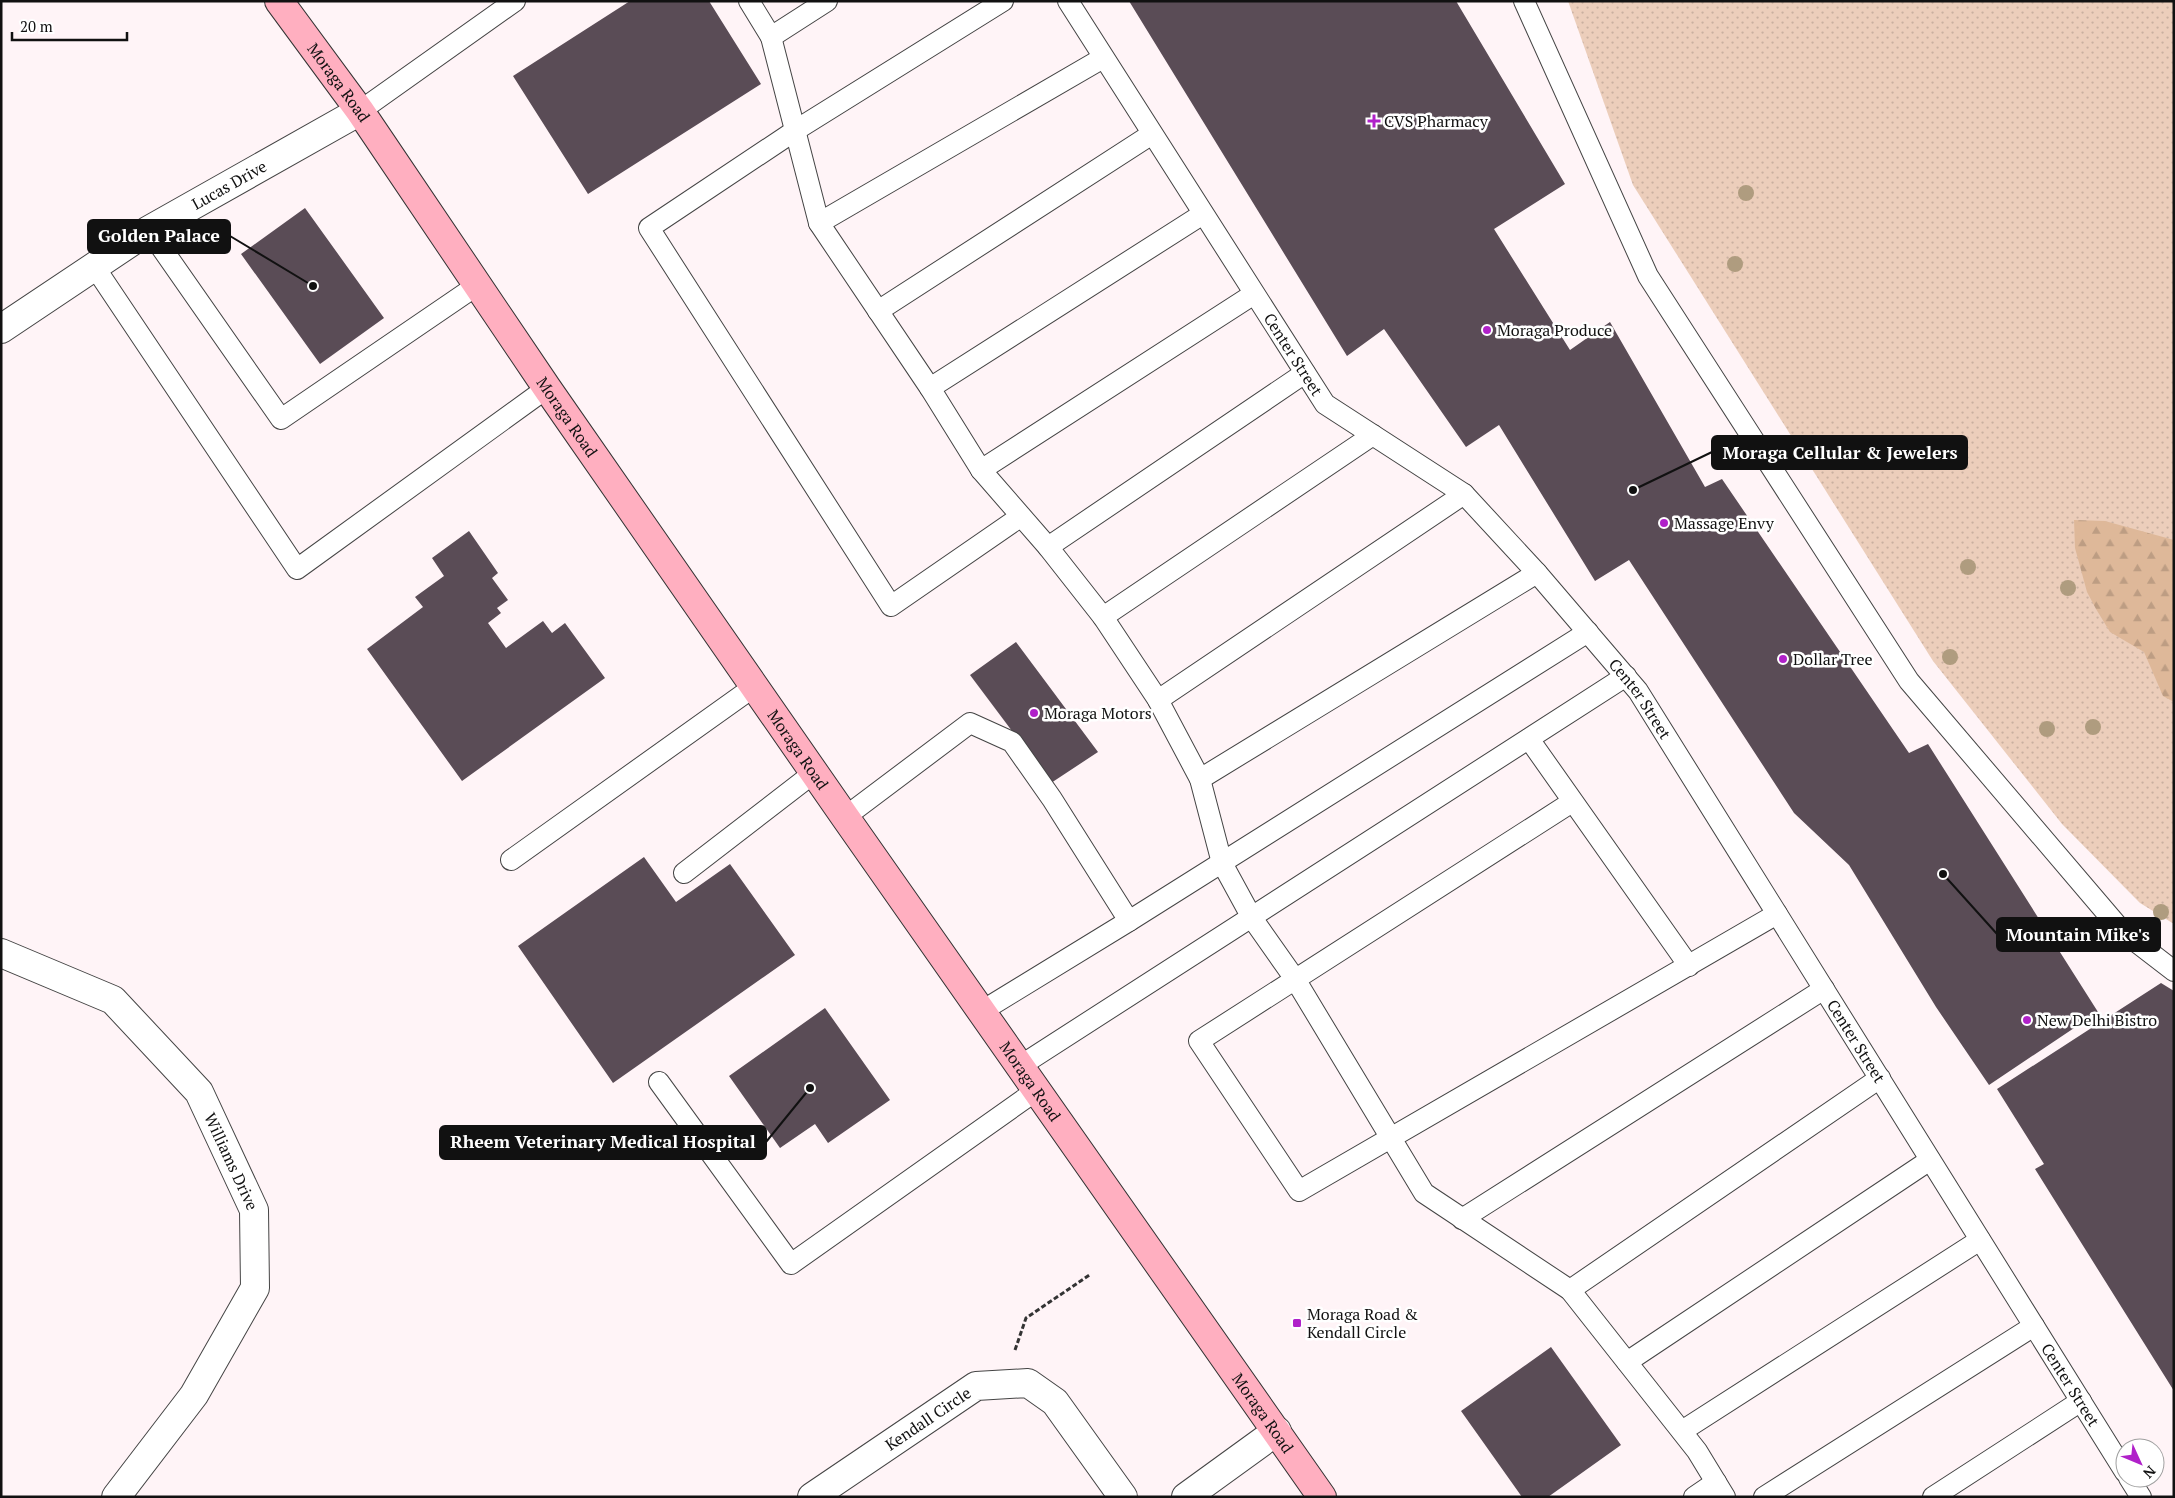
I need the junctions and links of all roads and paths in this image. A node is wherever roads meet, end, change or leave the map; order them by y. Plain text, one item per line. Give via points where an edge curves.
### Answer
1 (279, 1) edge
2 (514, 1) edge
3 (749, 1) edge
4 (826, 1) edge
5 (1003, 1) edge
6 (1068, 1) edge
7 (1524, 1) edge
8 (771, 38) junction
9 (1104, 58) junction
10 (360, 110) junction
11 (796, 130) junction
12 (1152, 134) junction
13 (1203, 214) junction
14 (820, 223) junction
15 (149, 230) junction
16 (94, 266) junction
17 (476, 286) junction
18 (1254, 294) junction
19 (878, 311) junction
20 (1, 329) edge
21 (1305, 373) junction
22 (547, 388) junction
23 (930, 388) junction
24 (1373, 435) junction
25 (981, 470) junction
26 (1464, 494) junction
27 (1020, 517) junction
28 (1048, 547) junction
29 (1537, 572) junction
30 (1103, 617) junction
31 (1588, 632) junction
32 (1626, 676) junction
33 (755, 686) junction
34 (1158, 700) junction
35 (1529, 739) junction
36 (815, 772) junction
37 (1200, 779) junction
38 (1572, 802) junction
39 (845, 817) junction
40 (511, 860) dead end
41 (1222, 863) junction
42 (684, 873) dead end
43 (1778, 914) junction
44 (1252, 918) junction
45 (1129, 921) junction
46 (1, 953) edge
47 (1688, 966) junction
48 (2174, 971) edge
49 (1295, 979) junction
50 (1824, 989) junction
51 (982, 1011) junction
52 (1020, 1066) junction
53 (1880, 1078) junction
54 (659, 1082) dead end
55 (1037, 1090) junction
56 (1390, 1140) junction
57 (1930, 1160) junction
58 (1462, 1219) junction
59 (1980, 1240) junction
60 (1091, 1274) dead end
61 (1570, 1290) junction
62 (2034, 1326) junction
63 (1627, 1362) junction
64 (1004, 1384) junction
65 (2081, 1402) junction
66 (1276, 1431) junction
67 (1682, 1431) junction
68 (2115, 1456) edge
69 (1721, 1490) edge
70 (116, 1497) edge
71 (812, 1497) edge
72 (1123, 1497) edge
73 (1186, 1497) edge
74 (1322, 1497) edge
75 (1694, 1497) edge
76 (1764, 1497) edge
77 (1934, 1497) edge

1 - 10 main road, Moraga Road
2 - 10 lane
3 - 8 lane
4 - 8 lane
5 - 11 lane
6 - 9 lane, Center Street
7 - 48 lane via 1648,276 1909,681 2122,931
8 - 11 lane
9 - 12 lane, Center Street
9 - 14 lane
10 - 15 street, Lucas Drive
10 - 17 main road, Moraga Road
11 - 14 lane
11 - 27 lane via 649,228 891,606
12 - 13 lane, Center Street
12 - 19 lane
13 - 18 lane, Center Street
13 - 23 lane
14 - 19 lane
15 - 16 street, Lucas Drive
15 - 17 lane via 281,419
16 - 20 street, Lucas Drive
16 - 22 lane via 296,569
17 - 22 main road, Moraga Road
18 - 21 lane, Center Street
18 - 25 lane
19 - 23 lane
21 - 24 lane, Center Street via 1325,404
21 - 28 lane
22 - 33 main road, Moraga Road
23 - 25 lane
24 - 26 lane, Center Street
24 - 30 lane
25 - 27 lane
26 - 29 lane, Center Street
26 - 34 lane
27 - 28 lane
28 - 30 lane
29 - 31 lane, Center Street
29 - 37 lane
30 - 34 lane
31 - 32 lane, Center Street
31 - 41 lane
32 - 35 lane
32 - 43 lane, Center Street
33 - 36 main road, Moraga Road
33 - 40 lane
34 - 37 lane
35 - 38 lane
35 - 44 lane
36 - 39 main road, Moraga Road
36 - 42 lane
37 - 41 lane
38 - 47 lane
38 - 49 lane
39 - 45 lane via 970,723 1012,742
39 - 51 main road, Moraga Road
41 - 44 lane
41 - 45 lane
43 - 47 lane
43 - 50 lane, Center Street
44 - 49 lane
44 - 52 lane
45 - 51 lane
46 - 70 street, Williams Drive via 113,1000 199,1092 254,1210 255,1288 194,1395
47 - 56 lane
49 - 56 lane
49 - 56 lane via 1199,1041 1300,1191
50 - 53 lane, Center Street
50 - 58 lane
51 - 52 main road, Moraga Road
52 - 55 main road, Moraga Road
53 - 57 lane, Center Street
53 - 61 lane
54 - 55 lane via 791,1264
55 - 66 main road, Moraga Road
56 - 58 lane via 1424,1193
57 - 59 lane, Center Street
57 - 63 lane
58 - 61 lane
59 - 62 lane, Center Street
59 - 67 lane
60 - 64 path via 1026,1318
61 - 63 lane
62 - 65 lane, Center Street
62 - 76 lane
63 - 67 lane
64 - 71 street, Kendall Circle via 976,1386
64 - 72 street, Kendall Circle via 1028,1383 1054,1402
65 - 68 lane, Center Street
65 - 77 lane
66 - 73 street
66 - 74 main road, Moraga Road
67 - 69 lane
69 - 75 lane

